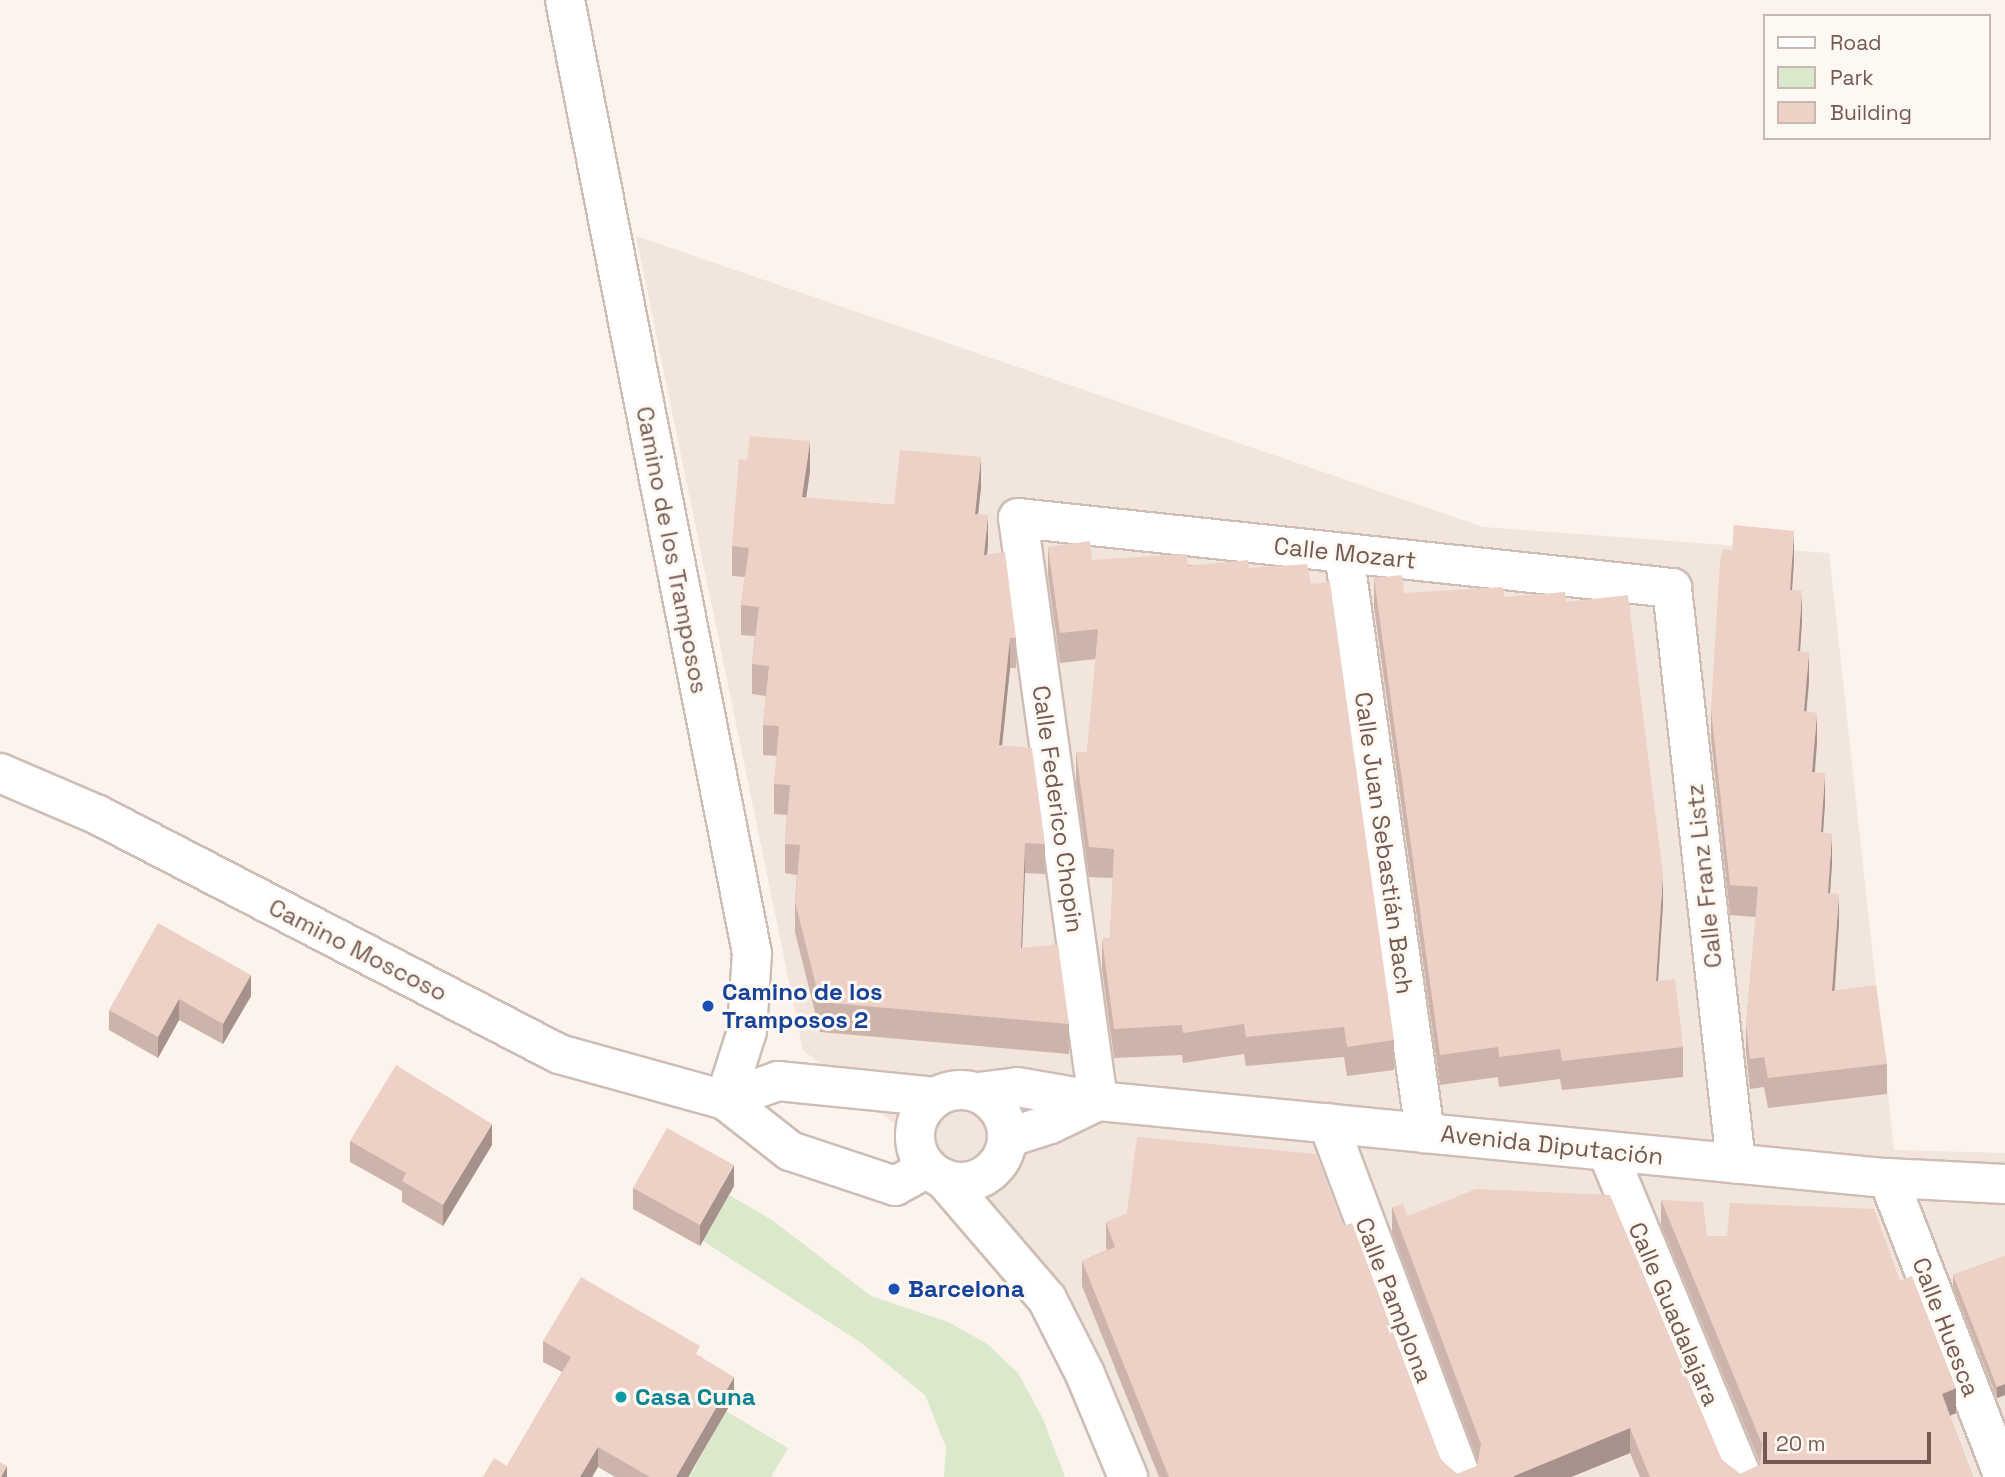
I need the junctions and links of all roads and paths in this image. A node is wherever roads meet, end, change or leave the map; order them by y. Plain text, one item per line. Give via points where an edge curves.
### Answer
1 (565, 0) edge
2 (1018, 518) joint
3 (1344, 553) junction
4 (1672, 588) joint
5 (0, 774) edge
6 (978, 1092) junction
7 (935, 1097) junction
8 (725, 1100) junction
9 (1098, 1101) junction
10 (1328, 1123) junction
11 (1425, 1133) junction
12 (1007, 1138) junction
13 (1607, 1150) junction
14 (1736, 1164) junction
15 (935, 1173) junction
16 (1888, 1178) junction
17 (2005, 1184) edge
18 (1128, 1477) edge
19 (1461, 1477) edge
20 (1742, 1477) edge
21 (2004, 1477) edge

1 - 8 street, Camino de los Tramposos via 752,953 747,1031
2 - 3 street, Calle Mozart
2 - 9 street, Calle Federico Chopin
3 - 4 street, Calle Mozart
3 - 11 street, Calle Juan Sebastián Bach
4 - 14 street, Calle Franz Listz
5 - 8 street, Camino Moscoso via 98,815 559,1054
6 - 7 street via 957,1090
6 - 9 street, Avenida Diputación via 1017,1087
6 - 12 street via 998,1107
7 - 8 street via 778,1082
7 - 15 street via 923,1108 914,1135 916,1149
8 - 15 street, Camino Moscoso via 790,1151 895,1186
9 - 10 street, Avenida Diputación
9 - 12 street
10 - 11 street, Avenida Diputación
10 - 19 street, Calle Pamplona
11 - 13 street, Avenida Diputación
12 - 15 street via 1000,1159 983,1176 970,1182
13 - 14 street, Avenida Diputación
13 - 20 street, Calle Guadalajara
14 - 16 street, Avenida Diputación
15 - 18 street via 1047,1298
16 - 17 street, Avenida Diputación
16 - 21 street, Calle Huesca

